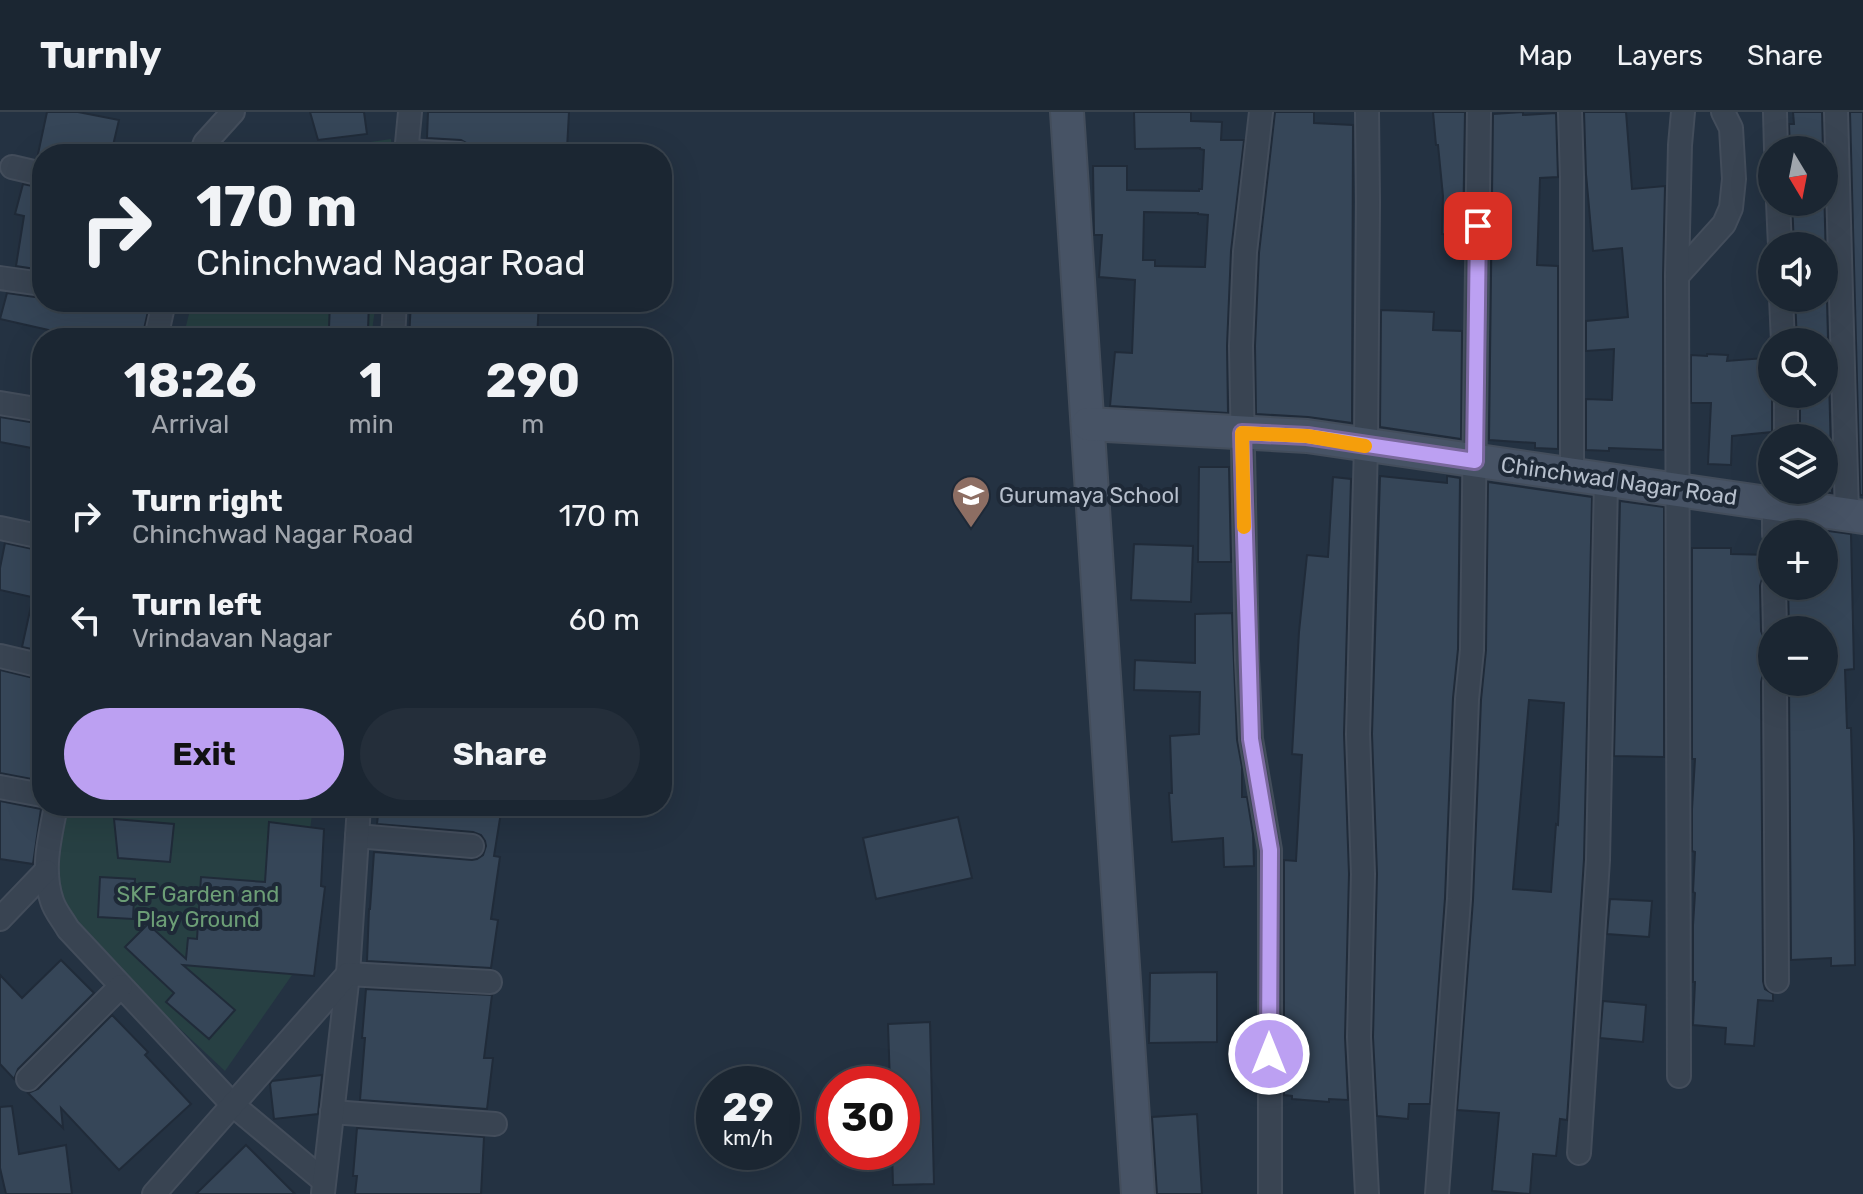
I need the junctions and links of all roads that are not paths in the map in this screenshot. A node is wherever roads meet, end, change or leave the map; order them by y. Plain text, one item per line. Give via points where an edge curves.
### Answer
1 (233, 112) edge
2 (410, 112) edge
3 (1067, 112) edge
4 (1261, 112) edge
5 (1367, 112) edge
6 (1479, 112) edge
7 (1570, 112) edge
8 (1683, 112) edge
9 (1723, 112) edge
10 (1775, 112) edge
11 (1836, 112) edge
12 (1776, 136) edge
13 (205, 144) edge
14 (407, 144) edge
15 (12, 167) dead end
16 (32, 172) edge
17 (1677, 276) junction
18 (0, 278) edge
19 (32, 283) edge
20 (0, 403) edge
21 (32, 408) edge
22 (1088, 424) junction
23 (1242, 433) junction
24 (1366, 446) junction
25 (1475, 461) junction
26 (1572, 475) junction
27 (1606, 481) junction
28 (1677, 491) junction
29 (1780, 508) edge
30 (1855, 516) edge
31 (0, 528) edge
32 (32, 535) edge
33 (0, 656) edge
34 (32, 664) edge
35 (1775, 696) edge
36 (0, 787) edge
37 (32, 793) edge
38 (54, 816) edge
39 (358, 816) edge
40 (357, 836) junction
41 (472, 846) dead end
42 (46, 871) junction
43 (0, 919) edge
44 (348, 974) junction
45 (1777, 981) dead end
46 (490, 982) dead end
47 (121, 986) junction
48 (1679, 1076) dead end
49 (28, 1079) dead end
50 (233, 1105) junction
51 (332, 1112) junction
52 (495, 1124) dead end
53 (1579, 1153) dead end
54 (323, 1187) edge
55 (154, 1194) edge
56 (1138, 1194) edge
57 (1270, 1194) edge
58 (1367, 1194) edge
59 (1437, 1194) edge

1 - 13 street
2 - 14 street
3 - 22 street
4 - 23 street via 1245,252
5 - 24 street
6 - 25 street
7 - 26 street
8 - 17 street
9 - 17 street via 1731,128 1731,208 1724,224
10 - 12 street
11 - 30 street
15 - 16 street
17 - 28 street
18 - 19 street
20 - 21 street
22 - 23 street, Chinchwad Nagar Road
22 - 56 street
23 - 24 street, Chinchwad Nagar Road
23 - 57 street via 1251,739 1270,850
24 - 25 street, Chinchwad Nagar Road
24 - 58 street via 1358,734 1363,874 1359,1037
25 - 26 street, Chinchwad Nagar Road
25 - 59 street via 1472,650
26 - 27 street, Chinchwad Nagar Road
27 - 28 street, Chinchwad Nagar Road
27 - 53 street via 1598,860
28 - 29 street, Chinchwad Nagar Road
28 - 48 street
29 - 30 street, Chinchwad Nagar Road
31 - 32 street
33 - 34 street
35 - 45 street
36 - 37 street
38 - 42 street
39 - 40 street
40 - 41 street
40 - 44 street
42 - 43 street
42 - 47 street via 52,902 68,929
44 - 46 street
44 - 50 street
44 - 51 street
47 - 49 street
47 - 50 street
50 - 54 street
50 - 55 street
51 - 52 street
51 - 54 street

